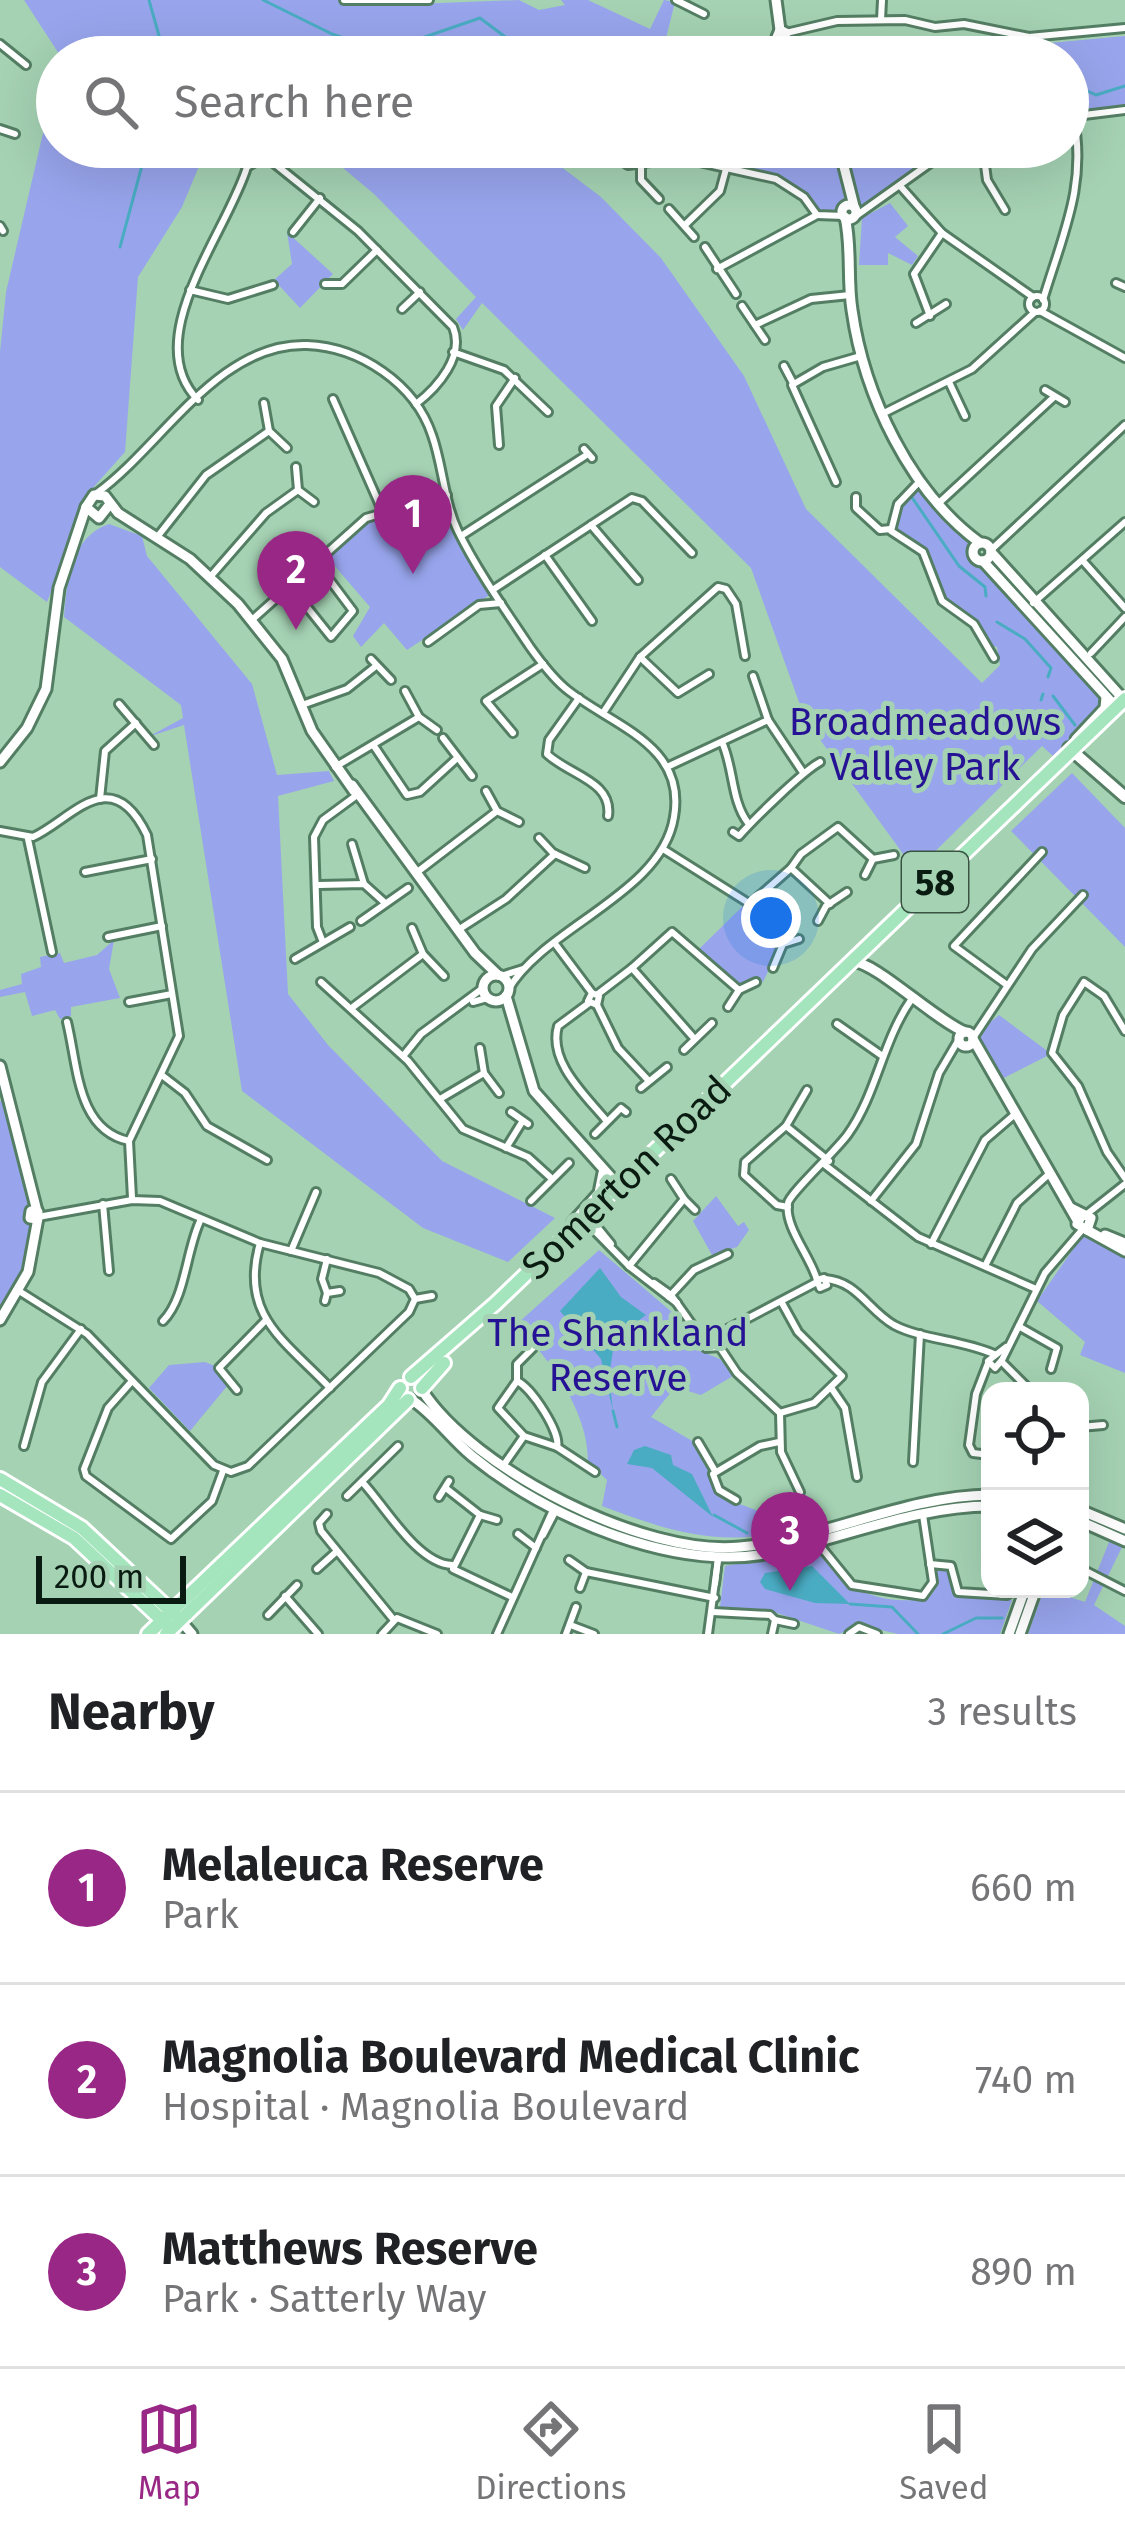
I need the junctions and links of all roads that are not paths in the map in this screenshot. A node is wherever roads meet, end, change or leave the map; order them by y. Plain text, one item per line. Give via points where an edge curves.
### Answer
1 (344, 0) edge
2 (429, 0) edge
3 (676, 0) edge
4 (776, 0) edge
5 (882, 0) edge
6 (704, 14) dead end
7 (881, 20) junction
8 (1125, 28) edge
9 (783, 34) joint
10 (1024, 36) edge
11 (1040, 36) edge
12 (0, 44) edge
13 (26, 65) dead end
14 (1125, 110) edge
15 (1089, 114) edge
16 (0, 130) edge
17 (14, 134) dead end
18 (248, 168) edge
19 (285, 168) edge
20 (640, 168) edge
21 (722, 168) edge
22 (845, 168) edge
23 (925, 168) edge
24 (986, 168) edge
25 (1078, 168) edge
26 (726, 169) junction
27 (901, 187) junction
28 (1012, 196) dead end
29 (320, 198) junction
30 (659, 199) dead end
31 (669, 209) dead end
32 (849, 212) junction
33 (817, 215) junction
34 (685, 225) junction
35 (293, 232) dead end
36 (942, 233) junction
37 (694, 237) dead end
38 (705, 248) dead end
39 (377, 250) junction
40 (717, 269) junction
41 (325, 284) dead end
42 (273, 285) dead end
43 (190, 290) junction
44 (420, 292) junction
45 (736, 294) dead end
46 (850, 295) junction
47 (946, 304) dead end
48 (1036, 304) junction
49 (742, 306) dead end
50 (402, 309) dead end
51 (930, 316) junction
52 (916, 323) dead end
53 (755, 326) junction
54 (766, 340) dead end
55 (453, 352) junction
56 (861, 356) junction
57 (1125, 358) edge
58 (784, 366) dead end
59 (515, 378) junction
60 (949, 382) junction
61 (793, 383) junction
62 (1046, 390) dead end
63 (1054, 397) junction
64 (333, 399) dead end
65 (198, 400) junction
66 (1065, 402) dead end
67 (264, 403) dead end
68 (416, 404) junction
69 (968, 410) dead end
70 (548, 412) dead end
71 (882, 414) junction
72 (1123, 430) edge
73 (269, 431) junction
74 (499, 445) dead end
75 (287, 448) dead end
76 (587, 454) dead end
77 (296, 467) dead end
78 (120, 473) junction
79 (922, 479) junction
80 (836, 482) dead end
81 (298, 490) junction
82 (94, 495) junction
83 (447, 495) junction
84 (314, 502) dead end
85 (852, 502) dead end
86 (940, 502) junction
87 (110, 504) junction
88 (86, 507) junction
89 (382, 510) junction
90 (101, 517) junction
91 (1125, 522) edge
92 (134, 524) junction
93 (591, 525) junction
94 (891, 529) junction
95 (158, 536) junction
96 (460, 536) junction
97 (76, 542) junction
98 (984, 550) junction
99 (692, 553) dead end
100 (544, 555) junction
101 (1083, 561) junction
102 (317, 563) junction
103 (211, 576) junction
104 (638, 580) dead end
105 (291, 587) junction
106 (494, 589) junction
107 (503, 602) junction
108 (1029, 607) junction
109 (1125, 608) edge
110 (1125, 617) edge
111 (251, 620) junction
112 (592, 621) dead end
113 (428, 642) dead end
114 (1091, 653) dead end
115 (746, 656) dead end
116 (640, 657) junction
117 (994, 658) dead end
118 (542, 663) junction
119 (709, 674) dead end
120 (753, 676) dead end
121 (391, 680) dead end
122 (406, 691) dead end
123 (678, 693) junction
124 (579, 698) junction
125 (1119, 699) edge
126 (672, 700) dead end
127 (119, 704) dead end
128 (302, 705) junction
129 (603, 713) junction
130 (419, 717) junction
131 (768, 720) junction
132 (136, 723) junction
133 (513, 733) dead end
134 (722, 742) junction
135 (154, 745) dead end
136 (374, 746) junction
137 (1070, 749) junction
138 (454, 760) junction
139 (0, 762) edge
140 (820, 762) dead end
141 (1088, 764) junction
142 (667, 767) junction
143 (337, 769) junction
144 (802, 771) junction
145 (472, 776) dead end
146 (486, 791) dead end
147 (1120, 792) edge
148 (355, 793) junction
149 (100, 800) junction
150 (496, 811) junction
151 (608, 816) dead end
152 (519, 822) dead end
153 (749, 824) junction
154 (0, 831) edge
155 (733, 832) dead end
156 (28, 838) junction
157 (539, 838) dead end
158 (352, 844) dead end
159 (663, 849) junction
160 (1042, 853) dead end
161 (555, 854) junction
162 (894, 855) dead end
163 (152, 859) junction
164 (872, 859) junction
165 (585, 868) dead end
166 (791, 868) junction
167 (85, 872) dead end
168 (416, 873) junction
169 (865, 874) dead end
170 (364, 884) junction
171 (319, 885) junction
172 (408, 888) dead end
173 (847, 892) dead end
174 (1083, 895) dead end
175 (384, 902) junction
176 (750, 904) junction
177 (830, 904) junction
178 (361, 921) dead end
179 (818, 921) dead end
180 (162, 926) junction
181 (350, 927) dead end
182 (412, 928) dead end
183 (458, 930) junction
184 (111, 933) dead end
185 (799, 939) dead end
186 (322, 940) junction
187 (783, 944) junction
188 (556, 945) junction
189 (52, 952) dead end
190 (866, 952) junction
191 (475, 953) junction
192 (423, 954) junction
193 (295, 958) dead end
194 (853, 962) junction
195 (526, 968) junction
196 (632, 968) junction
197 (773, 968) dead end
198 (444, 976) dead end
199 (499, 976) junction
200 (886, 978) junction
201 (321, 982) dead end
202 (756, 982) dead end
203 (1007, 985) junction
204 (740, 990) junction
205 (487, 993) junction
206 (507, 993) junction
207 (172, 994) junction
208 (594, 999) junction
209 (911, 1000) junction
210 (131, 1003) dead end
211 (353, 1007) junction
212 (728, 1007) dead end
213 (67, 1022) dead end
214 (712, 1023) dead end
215 (837, 1024) dead end
216 (1125, 1031) edge
217 (514, 1033) junction
218 (692, 1036) junction
219 (966, 1039) junction
220 (480, 1048) dead end
221 (684, 1049) dead end
222 (756, 1051) junction
223 (881, 1055) junction
224 (403, 1056) junction
225 (0, 1066) edge
226 (667, 1066) dead end
227 (484, 1073) junction
228 (163, 1076) junction
229 (647, 1079) junction
230 (641, 1088) dead end
231 (807, 1090) dead end
232 (499, 1093) dead end
233 (440, 1099) junction
234 (512, 1112) dead end
235 (626, 1112) dead end
236 (1014, 1115) junction
237 (605, 1119) junction
238 (786, 1126) junction
239 (595, 1134) dead end
240 (129, 1141) junction
241 (506, 1148) junction
242 (592, 1159) junction
243 (267, 1160) dead end
244 (568, 1163) dead end
245 (827, 1163) junction
246 (601, 1168) junction
247 (1049, 1174) junction
248 (550, 1177) junction
249 (671, 1179) dead end
250 (622, 1180) junction
251 (1125, 1181) edge
252 (316, 1192) dead end
253 (684, 1198) junction
254 (132, 1200) junction
255 (531, 1201) dead end
256 (871, 1201) junction
257 (103, 1204) junction
258 (788, 1204) junction
259 (695, 1210) dead end
260 (37, 1214) junction
261 (584, 1217) junction
262 (201, 1219) junction
263 (1084, 1222) junction
264 (559, 1241) junction
265 (260, 1243) junction
266 (932, 1244) junction
267 (1125, 1247) edge
268 (291, 1251) junction
269 (728, 1254) dead end
270 (327, 1259) junction
271 (628, 1266) junction
272 (985, 1266) junction
273 (109, 1271) dead end
274 (822, 1282) junction
275 (1036, 1288) junction
276 (19, 1291) junction
277 (340, 1291) dead end
278 (669, 1296) junction
279 (432, 1297) dead end
280 (415, 1299) junction
281 (782, 1303) junction
282 (0, 1320) edge
283 (266, 1320) junction
284 (163, 1321) dead end
285 (1020, 1327) junction
286 (81, 1329) junction
287 (920, 1334) junction
288 (714, 1342) junction
289 (533, 1348) dead end
290 (995, 1361) junction
291 (1051, 1369) dead end
292 (133, 1381) junction
293 (517, 1382) junction
294 (1020, 1382) edge
295 (330, 1388) junction
296 (832, 1389) junction
297 (237, 1390) dead end
298 (413, 1390) junction
299 (780, 1413) junction
300 (1103, 1425) dead end
301 (1089, 1426) edge
302 (524, 1436) junction
303 (698, 1442) dead end
304 (779, 1442) junction
305 (24, 1446) dead end
306 (398, 1446) dead end
307 (557, 1447) junction
308 (981, 1454) edge
309 (913, 1462) dead end
310 (223, 1471) junction
311 (500, 1471) junction
312 (715, 1471) junction
313 (595, 1472) dead end
314 (857, 1477) dead end
315 (0, 1479) edge
316 (364, 1484) junction
317 (800, 1492) dead end
318 (0, 1495) edge
319 (347, 1496) dead end
320 (440, 1498) dead end
321 (981, 1498) edge
322 (736, 1500) dead end
323 (981, 1506) edge
324 (556, 1508) junction
325 (327, 1514) dead end
326 (480, 1515) junction
327 (923, 1515) junction
328 (1089, 1515) edge
329 (497, 1520) dead end
330 (75, 1522) junction
331 (1089, 1523) edge
332 (1119, 1530) edge
333 (518, 1534) dead end
334 (74, 1538) junction
335 (1125, 1541) edge
336 (818, 1542) junction
337 (536, 1547) junction
338 (336, 1552) junction
339 (725, 1556) junction
340 (569, 1560) dead end
341 (930, 1564) junction
342 (452, 1565) junction
343 (317, 1569) dead end
344 (586, 1573) junction
345 (1089, 1573) edge
346 (141, 1582) junction
347 (297, 1585) dead end
348 (580, 1588) dead end
349 (1125, 1591) edge
350 (981, 1593) edge
351 (285, 1596) junction
352 (510, 1596) junction
353 (715, 1598) junction
354 (1022, 1598) edge
355 (1030, 1598) edge
356 (184, 1599) junction
357 (148, 1607) junction
358 (575, 1607) dead end
359 (1023, 1610) junction
360 (712, 1612) junction
361 (268, 1615) dead end
362 (393, 1619) junction
363 (775, 1620) junction
364 (794, 1624) dead end
365 (171, 1625) edge
366 (572, 1626) junction
367 (499, 1632) edge
368 (874, 1633) edge
369 (144, 1634) edge
370 (192, 1634) edge
371 (318, 1634) edge
372 (382, 1634) edge
373 (436, 1634) edge
374 (566, 1634) edge
375 (594, 1634) edge
376 (708, 1634) edge
377 (772, 1634) edge
378 (853, 1634) edge
379 (1009, 1634) edge
380 (1020, 1634) edge

1 - 2 street
3 - 6 street
4 - 9 street
5 - 7 street
7 - 9 street via 820,22
7 - 10 street
8 - 11 street
12 - 13 street
14 - 15 street
16 - 17 street
18 - 43 street
19 - 29 street
20 - 30 street via 640,180
21 - 26 street
22 - 32 street
23 - 27 street
24 - 28 street via 1004,206
25 - 48 street via 1069,229
26 - 33 street via 776,179
26 - 34 street via 719,191
27 - 32 street
27 - 36 street
29 - 35 street
29 - 39 street
31 - 34 street
32 - 33 street
32 - 46 street
33 - 40 street
34 - 37 street
36 - 48 street
36 - 51 street via 914,274
38 - 40 street
39 - 41 street via 342,284
39 - 44 street
40 - 45 street
42 - 43 street via 228,299
43 - 65 street via 180,372
44 - 50 street
44 - 55 street via 454,327
46 - 53 street via 811,299
46 - 56 street
47 - 51 street
48 - 57 street
48 - 60 street via 993,354
49 - 53 street
51 - 52 street
53 - 54 street
55 - 59 street
55 - 68 street via 444,379
56 - 61 street
56 - 71 street
58 - 61 street
59 - 70 street
59 - 74 street via 496,406
60 - 69 street
60 - 71 street
61 - 80 street
62 - 63 street
63 - 66 street
63 - 86 street
64 - 89 street
65 - 68 street via 260,353 308,345 362,358
65 - 78 street
67 - 73 street
68 - 83 street
71 - 79 street
72 - 98 street
73 - 75 street
73 - 95 street via 206,475
76 - 96 street
77 - 81 street
78 - 82 street
78 - 87 street
79 - 86 street
79 - 94 street via 900,500
81 - 84 street
81 - 103 street via 266,513
82 - 87 street
82 - 88 street
83 - 89 street
83 - 96 street
85 - 94 street via 878,529
86 - 98 street
87 - 90 street
87 - 92 street
88 - 90 street
88 - 97 street
89 - 102 street
90 - 92 street
90 - 97 street
91 - 101 street
92 - 95 street
93 - 99 street via 637,497
93 - 100 street
93 - 104 street
94 - 117 street via 923,552 942,602 975,625
95 - 103 street
96 - 106 street
97 - 139 street via 59,588 46,689
98 - 108 street
100 - 106 street
100 - 112 street
101 - 108 street
101 - 109 street
102 - 105 street
102 - 105 street via 352,611 331,637
103 - 111 street
105 - 111 street
106 - 107 street
107 - 113 street via 479,605
107 - 118 street
108 - 125 street
108 - 125 street
110 - 114 street
111 - 128 street via 282,659
115 - 116 street via 736,604 721,586
116 - 123 street
116 - 129 street
118 - 124 street
118 - 133 street via 483,698
119 - 123 street
120 - 131 street
121 - 128 street via 373,662 347,688
122 - 130 street
123 - 126 street
124 - 129 street
124 - 151 street via 547,754 601,788
125 - 137 main road, Somerton Road / 58
125 - 141 main road via 1084,746
127 - 132 street
128 - 143 street
129 - 142 street via 650,744
130 - 136 street
130 - 138 street
131 - 134 street
131 - 144 street
132 - 135 street
132 - 149 street via 105,752
134 - 142 street
134 - 153 street
136 - 138 street via 407,796
136 - 143 street
137 - 141 main road
137 - 147 main road
137 - 190 main road, Somerton Road / 58
137 - 190 main road, Somerton Road / 58
138 - 145 street
140 - 144 street
141 - 147 main road
142 - 159 street via 676,807
143 - 148 street
144 - 153 street
146 - 150 street
148 - 168 street
148 - 171 street via 318,826
149 - 156 street via 71,808
149 - 163 street via 135,815
150 - 152 street
150 - 168 street
153 - 155 street via 739,836
154 - 156 street
156 - 189 street
157 - 161 street
158 - 170 street
159 - 176 street
159 - 188 street
160 - 203 street via 954,946
161 - 165 street
161 - 183 street
162 - 164 street
163 - 167 street
163 - 180 street
164 - 166 street via 838,827
164 - 169 street
166 - 176 street
166 - 177 street
168 - 183 street
170 - 171 street
170 - 175 street
171 - 186 street
172 - 175 street
173 - 177 street
174 - 203 street
175 - 178 street
176 - 187 street
177 - 179 street
180 - 184 street
180 - 207 street
181 - 186 street
182 - 192 street
183 - 191 street
185 - 187 street
186 - 193 street
187 - 197 street
188 - 195 street
188 - 208 street
190 - 194 main road, Somerton Road / 58
190 - 200 street
190 - 222 main road, Somerton Road / 58
191 - 199 street
191 - 205 street
192 - 198 street
192 - 211 street
194 - 200 street
194 - 222 main road, Somerton Road / 58
195 - 199 street
195 - 206 street
196 - 204 street via 672,932
196 - 208 street
196 - 218 street
199 - 205 street
199 - 206 street
200 - 209 street
201 - 211 street
202 - 204 street
203 - 219 street
204 - 212 street
205 - 206 street
205 - 217 street
205 - 224 street via 421,1034
206 - 217 street
207 - 210 street
207 - 228 street via 179,1042
208 - 229 street via 619,1048
208 - 237 street via 558,1026 556,1038 567,1073
209 - 219 street
209 - 223 street
211 - 224 street
213 - 240 street via 90,1117 106,1136
214 - 218 street
215 - 223 street
216 - 251 street via 1104,996 1084,982 1052,1053 1078,1086
217 - 242 street via 534,1091
218 - 221 street
219 - 236 street
219 - 256 street via 939,1073 916,1144
220 - 227 street
222 - 250 main road, Somerton Road / 58
223 - 245 street via 864,1108
224 - 233 street
225 - 260 street
226 - 229 street
227 - 232 street
227 - 233 street
228 - 240 street
228 - 243 street via 207,1126
229 - 230 street
231 - 238 street
233 - 241 street via 472,1136
234 - 241 street via 525,1123
235 - 237 street
236 - 247 street
236 - 266 street via 985,1139
237 - 239 street
238 - 245 street
238 - 258 street via 742,1165 774,1201
240 - 254 street
241 - 248 street
242 - 246 street
242 - 250 street
244 - 248 street
245 - 256 street
245 - 258 street
246 - 250 street
246 - 264 street via 603,1186
247 - 263 street
247 - 272 street via 1017,1203
248 - 255 street
249 - 253 street
250 - 261 main road, Somerton Road / 58
251 - 263 street
252 - 268 street
253 - 259 street
253 - 271 street
254 - 257 street
254 - 262 street
256 - 266 street
257 - 260 street
257 - 273 street
258 - 274 street
260 - 276 street
261 - 264 main road, Somerton Road / 58
261 - 271 street
262 - 265 street
262 - 284 street via 175,1306
263 - 267 street
263 - 275 street
264 - 298 main road, Somerton Road / 58
265 - 268 street
265 - 283 street via 251,1282
266 - 272 street
268 - 270 street
269 - 278 street via 694,1270
270 - 277 street via 326,1297
270 - 280 street via 391,1279
271 - 278 street
272 - 275 street
274 - 281 street
274 - 287 street via 843,1281 892,1324
275 - 285 street
276 - 282 street
276 - 286 street
278 - 288 street
279 - 280 street
280 - 295 street
281 - 288 street
281 - 296 street via 798,1332 840,1372
283 - 295 street
283 - 297 street via 218,1368
285 - 290 street
285 - 291 street via 1058,1348
286 - 292 street
286 - 305 street via 42,1382
287 - 290 street via 976,1346
287 - 309 street
288 - 299 street
289 - 293 street via 517,1364
290 - 294 street
290 - 308 street via 981,1381 969,1445
292 - 310 street
292 - 310 street via 108,1408 86,1477 171,1539 212,1502
293 - 302 street via 498,1405
293 - 307 street via 557,1432
295 - 310 street via 248,1466
296 - 299 street
296 - 314 street via 848,1418
298 - 311 street
298 - 356 main road, Somerton Road / 58
298 - 365 main road, Somerton Road / 58
299 - 304 street
300 - 301 street
302 - 307 street
302 - 311 street
303 - 312 street
304 - 312 street
304 - 317 street
306 - 316 street
307 - 313 street
311 - 324 street
312 - 322 street via 719,1490
315 - 330 main road
316 - 319 street
316 - 342 street via 420,1548
318 - 334 main road
320 - 326 street via 448,1485
321 - 327 street
323 - 327 street
324 - 337 street
324 - 339 street
325 - 338 street via 319,1527
326 - 329 street
326 - 342 street
327 - 336 street
327 - 339 street
327 - 341 street
328 - 332 street
330 - 334 main road
330 - 346 main road
331 - 332 street
332 - 335 street
333 - 337 street
334 - 357 main road
336 - 339 street
336 - 341 street via 848,1582 887,1594 926,1594
337 - 352 street
338 - 343 street
338 - 362 street
339 - 353 street
340 - 344 street
341 - 350 street via 951,1566 958,1592
342 - 352 street
344 - 348 street
344 - 353 street
345 - 349 street
346 - 356 main road
346 - 365 main road
347 - 351 street
351 - 361 street
351 - 371 street
352 - 367 street
353 - 360 street
354 - 359 street
355 - 359 street
356 - 365 main road, Somerton Road / 58
357 - 365 main road
357 - 369 main road
358 - 366 street
359 - 379 street
359 - 380 street
360 - 363 street
360 - 376 street
362 - 372 street
362 - 373 street
363 - 364 street
363 - 377 street
365 - 369 main road, Somerton Road / 58
365 - 370 street
366 - 374 street
366 - 375 street
368 - 378 street via 859,1627

